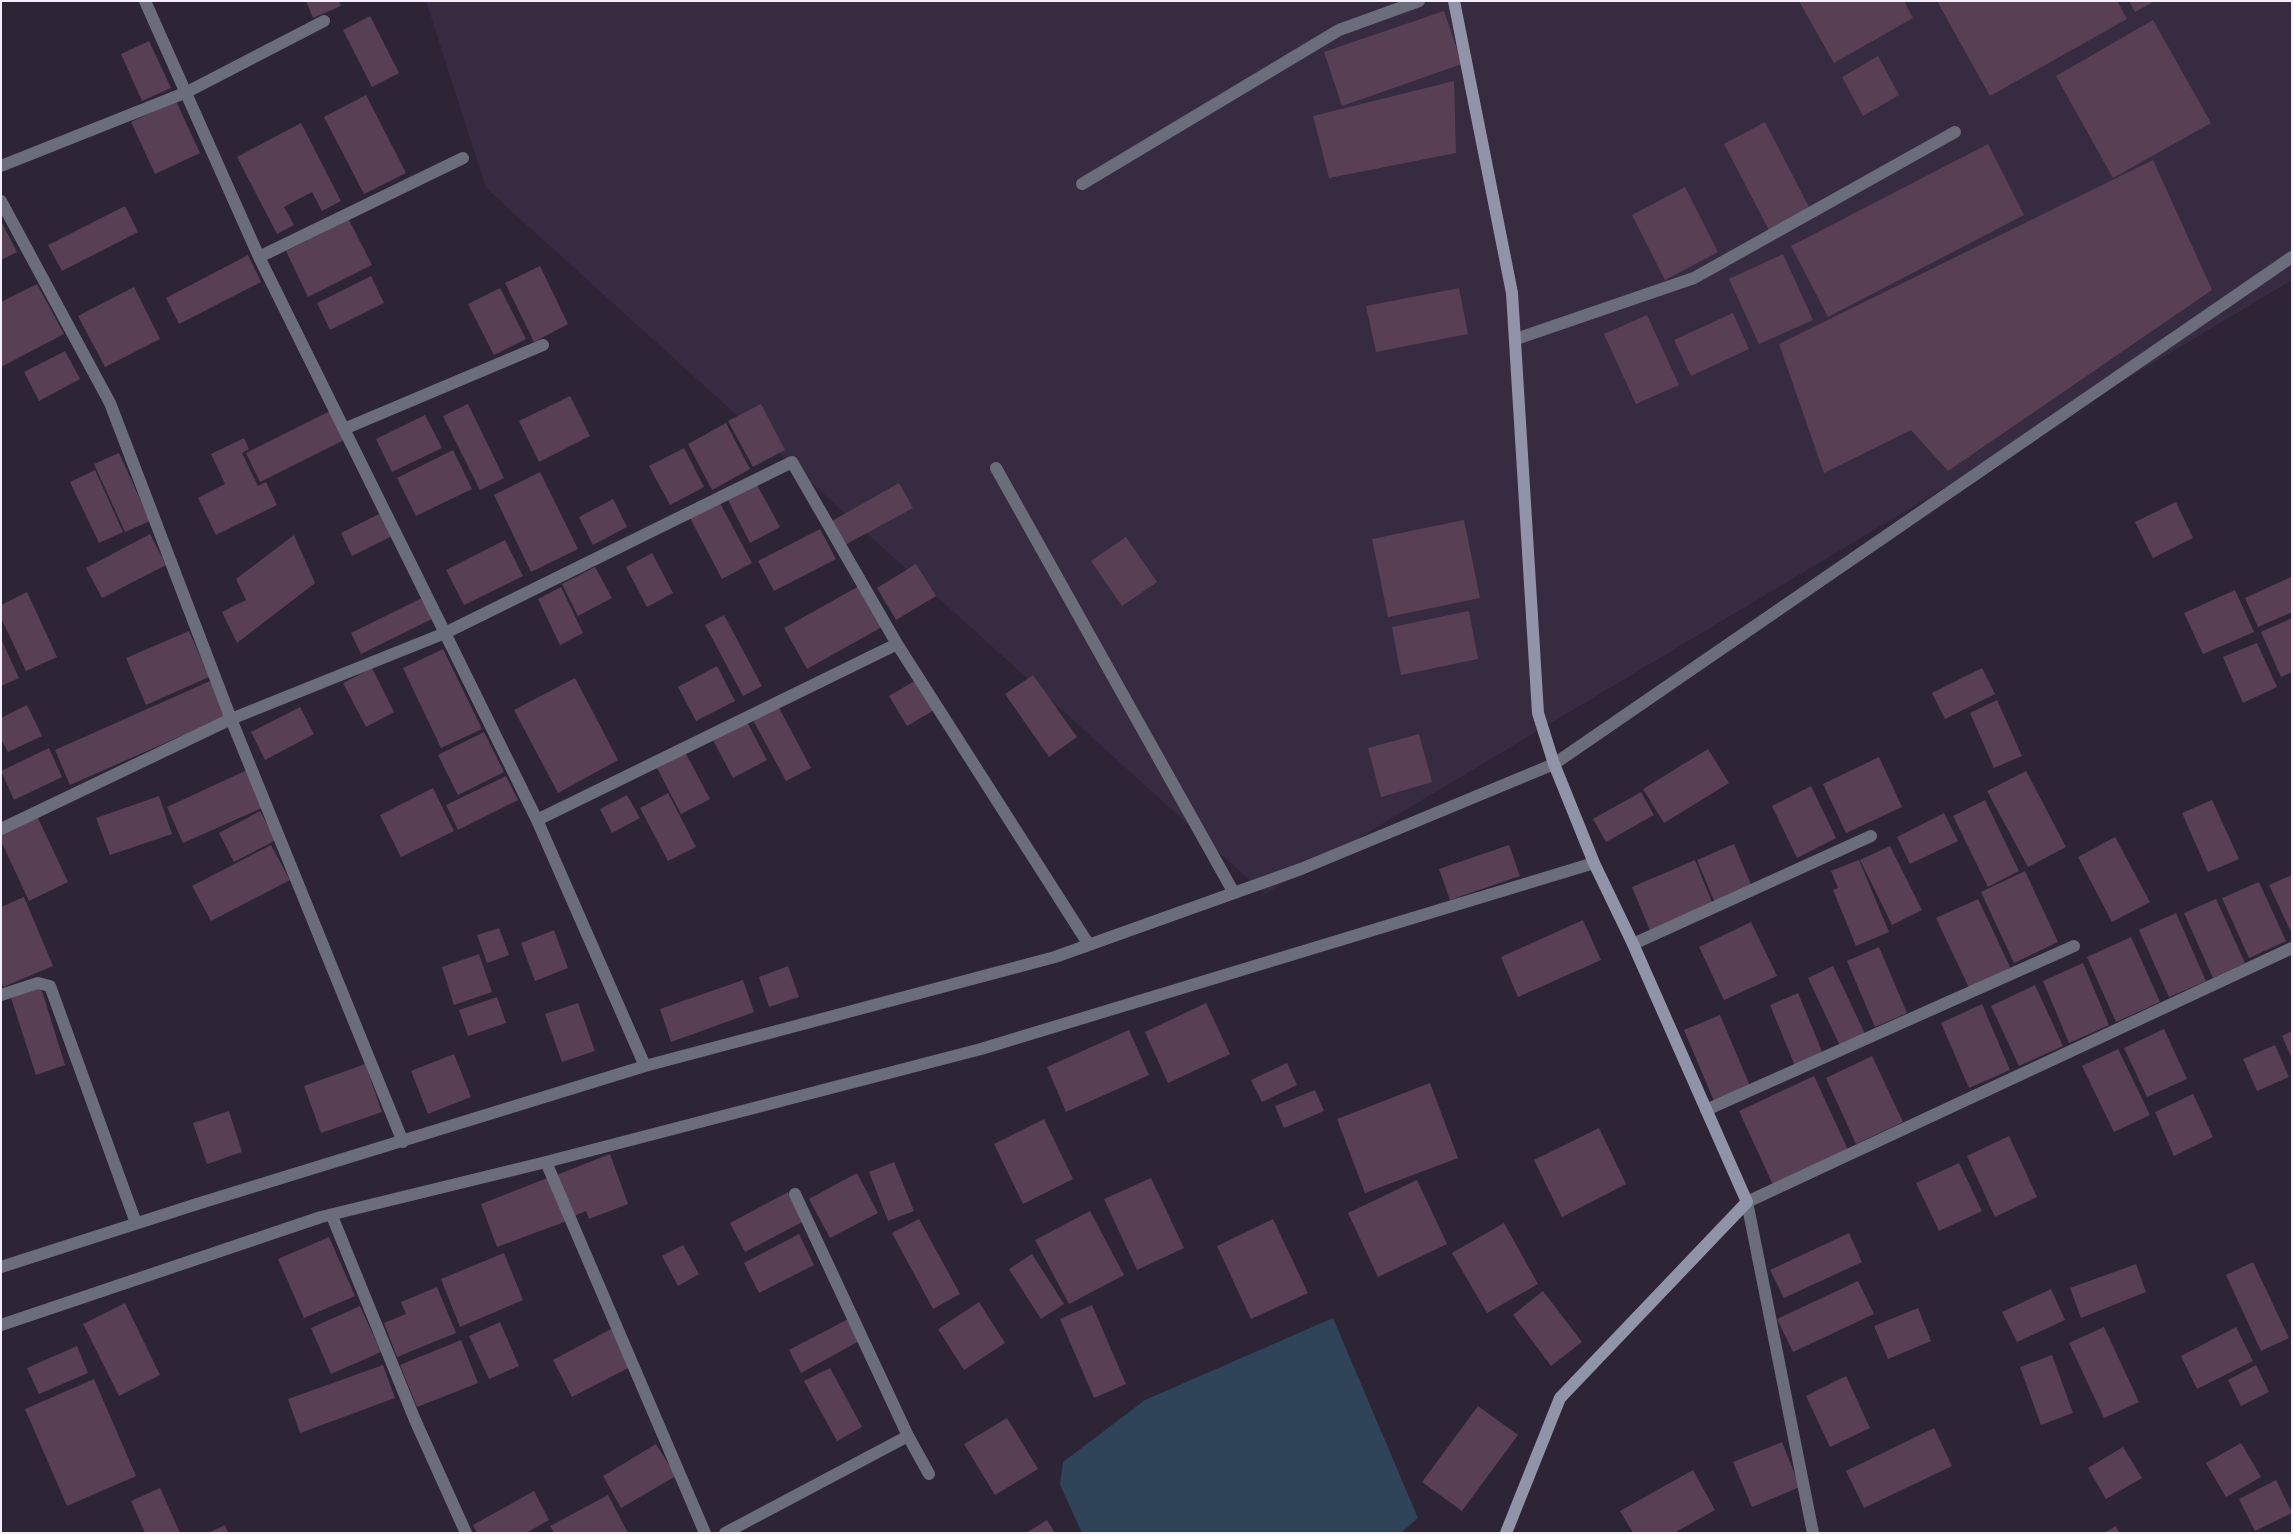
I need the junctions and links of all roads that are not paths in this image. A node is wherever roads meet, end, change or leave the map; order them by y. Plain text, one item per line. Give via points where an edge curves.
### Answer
1 (145, 1) edge
2 (1419, 1) edge
3 (1454, 1) edge
4 (324, 21) dead end
5 (187, 92) junction
6 (1955, 132) dead end
7 (463, 158) dead end
8 (1, 166) edge
9 (1082, 184) dead end
10 (1, 201) edge
11 (260, 257) junction
12 (2292, 257) edge
13 (1516, 339) junction
14 (544, 345) dead end
15 (344, 429) junction
16 (996, 468) dead end
17 (445, 633) junction
18 (898, 644) junction
19 (231, 719) junction
20 (1554, 764) junction
21 (537, 820) junction
22 (1, 829) edge
23 (1871, 836) dead end
24 (1594, 863) junction
25 (1234, 893) junction
26 (1633, 944) junction
27 (1089, 945) junction
28 (2074, 946) dead end
29 (2292, 948) edge
30 (1, 995) edge
31 (645, 1066) junction
32 (1706, 1110) junction
33 (403, 1142) junction
34 (546, 1162) junction
35 (794, 1194) dead end
36 (1747, 1202) junction
37 (332, 1216) junction
38 (136, 1223) junction
39 (1, 1267) edge
40 (1, 1325) edge
41 (908, 1436) junction
42 (929, 1474) dead end
43 (466, 1533) edge
44 (705, 1533) edge
45 (725, 1533) edge
46 (1506, 1533) edge
47 (1813, 1533) edge

1 - 5 street
2 - 9 street via 1339,30
3 - 13 street via 1512,293
4 - 5 street
5 - 8 street
5 - 11 street
6 - 13 street via 1694,278
7 - 11 street
10 - 19 street via 110,403
11 - 15 street
12 - 20 street
13 - 20 street via 1538,714
14 - 15 street
15 - 17 street
16 - 25 street
17 - 18 street via 792,462
17 - 19 street
17 - 21 street
18 - 21 street
18 - 27 street
19 - 22 street
19 - 33 street
20 - 24 street
20 - 25 street via 1301,870
21 - 31 street
23 - 26 street
24 - 26 street
24 - 34 street via 980,1049
25 - 27 street
26 - 32 street
27 - 31 street via 1055,957
28 - 32 street
29 - 36 street
30 - 38 street via 38,983 50,986
31 - 33 street
32 - 36 street
33 - 38 street
34 - 37 street
34 - 44 street
35 - 41 street
36 - 46 street via 1560,1398
36 - 47 street
37 - 40 street
37 - 43 street via 415,1420
38 - 39 street
41 - 42 street
41 - 45 street

